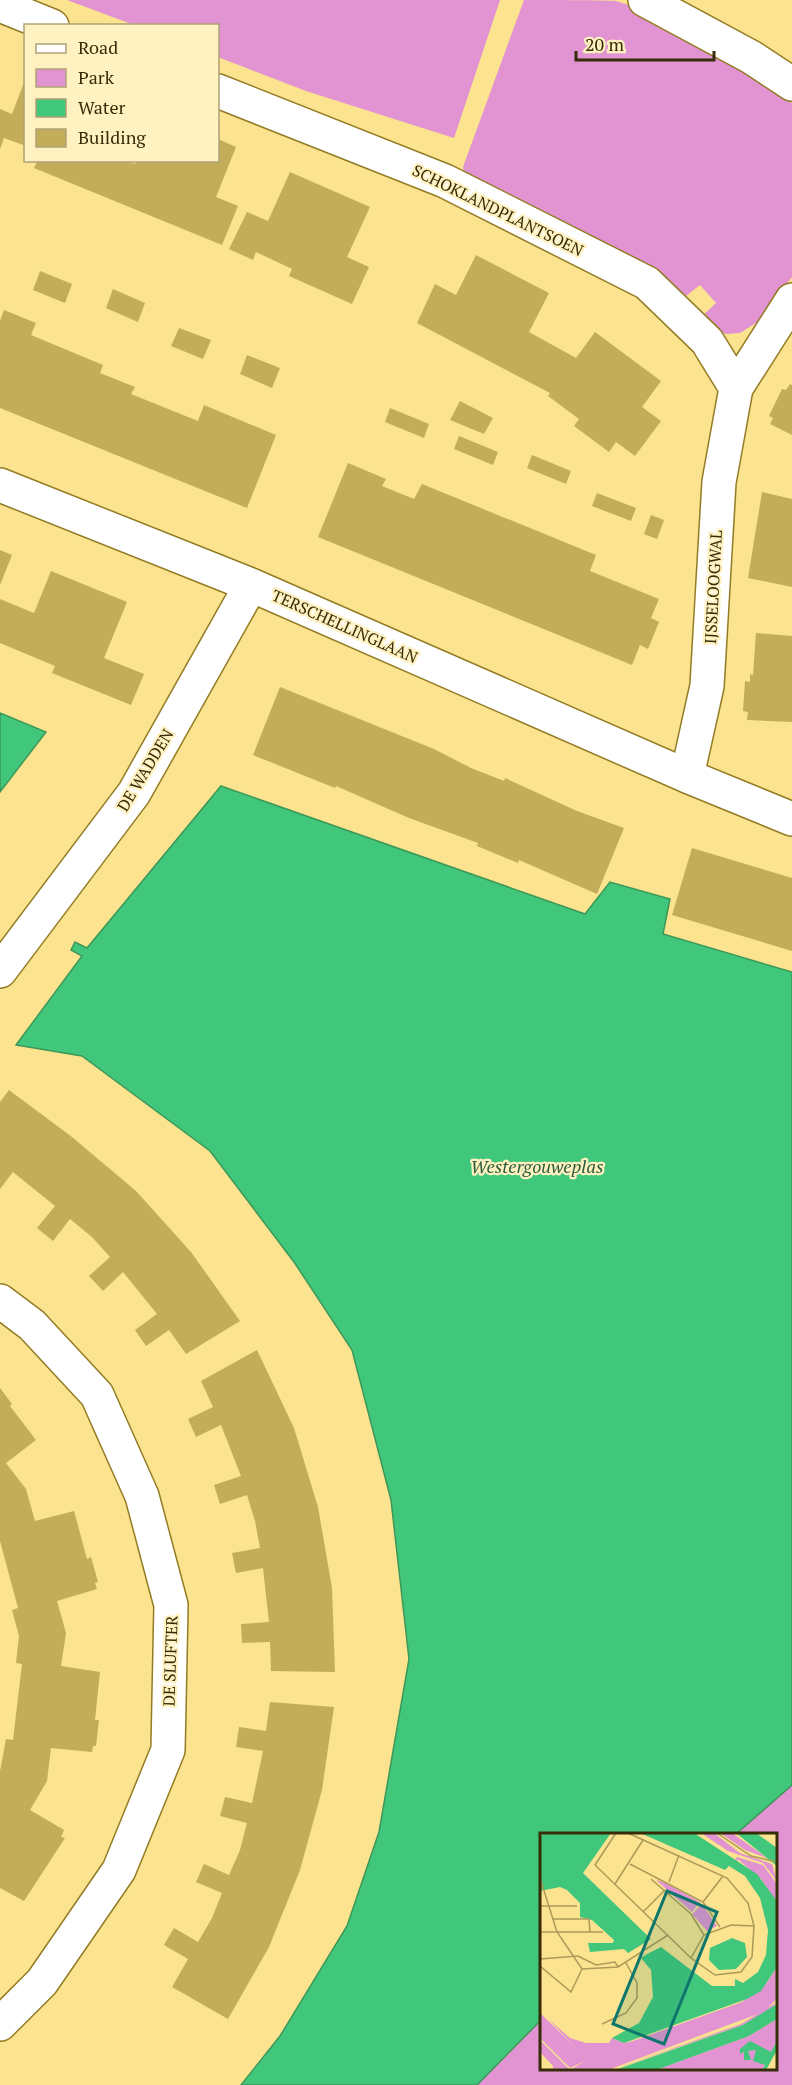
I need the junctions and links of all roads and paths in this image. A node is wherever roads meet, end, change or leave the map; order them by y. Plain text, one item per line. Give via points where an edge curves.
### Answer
1 (645, 0) edge
2 (0, 5) edge
3 (47, 24) edge
4 (792, 84) edge
5 (219, 91) edge
6 (792, 300) edge
7 (736, 388) junction
8 (0, 486) edge
9 (251, 585) junction
10 (687, 776) junction
11 (792, 819) edge
12 (0, 971) edge
13 (0, 1302) edge
14 (0, 2024) edge

1 - 4 street via 751,57
2 - 3 street
5 - 7 street, SCHOKLANDPLANTSOEN via 446,181 647,284 707,340
6 - 7 street, IJSSELOOGWAL
7 - 10 street, IJSSELOOGWAL via 719,482 707,686
8 - 9 street, TERSCHELLINGLAAN
9 - 10 street, TERSCHELLINGLAAN
9 - 12 street, DE WADDEN via 134,793
10 - 11 street
13 - 14 street, DE SLUFTER via 32,1325 97,1395 142,1496 171,1605 168,1750 119,1870 42,1982

